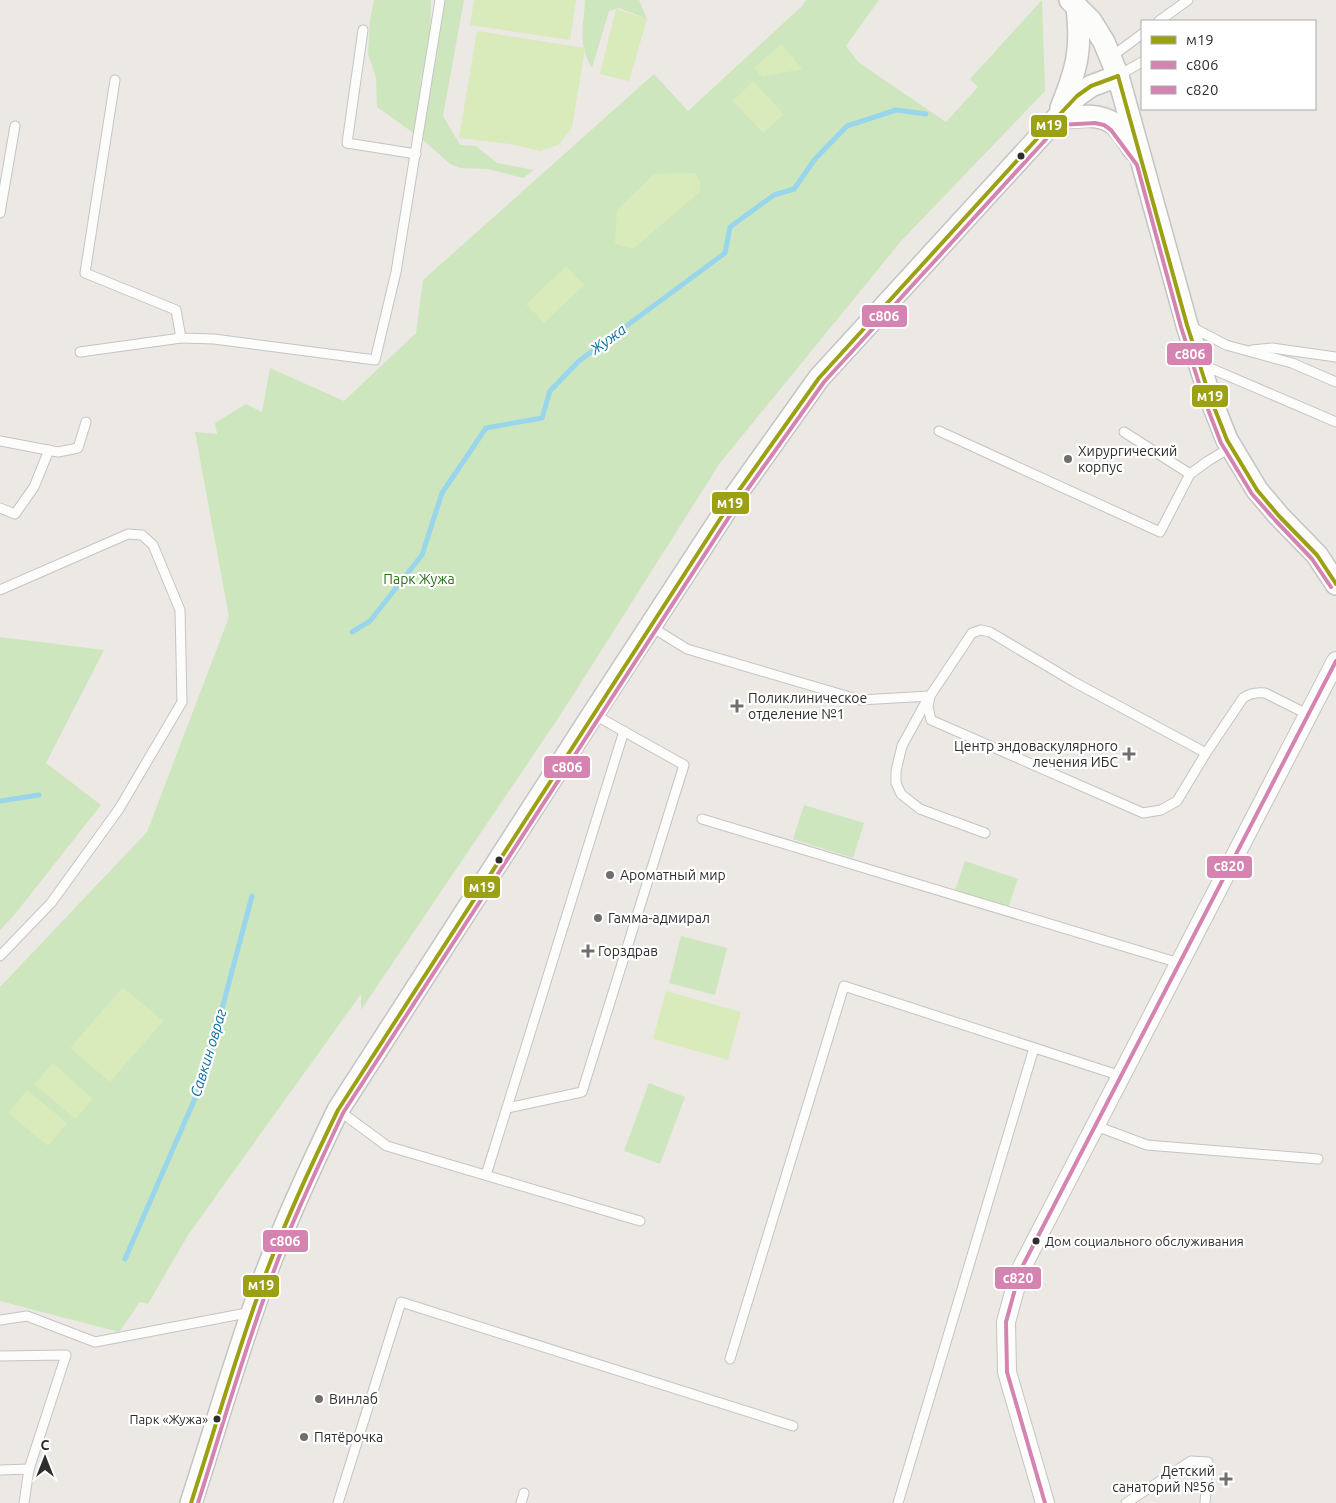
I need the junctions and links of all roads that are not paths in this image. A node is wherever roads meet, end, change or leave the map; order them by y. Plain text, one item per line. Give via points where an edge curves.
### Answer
1 (440, 0) edge
2 (1188, 0) edge
3 (1073, 3) edge
4 (1160, 20) edge
5 (363, 30) dead end
6 (1141, 35) edge
7 (1141, 62) edge
8 (1114, 67) junction
9 (116, 80) dead end
10 (1056, 119) junction
11 (15, 126) dead end
12 (416, 154) junction
13 (1143, 162) junction
14 (0, 213) edge
15 (1187, 325) junction
16 (181, 338) junction
17 (1248, 351) junction
18 (80, 352) dead end
19 (1336, 357) edge
20 (1199, 363) junction
21 (1336, 382) edge
22 (86, 422) dead end
23 (1336, 422) edge
24 (939, 431) dead end
25 (1124, 432) dead end
26 (0, 441) edge
27 (1231, 447) junction
28 (49, 450) junction
29 (1190, 474) junction
30 (0, 508) edge
31 (1318, 555) junction
32 (1336, 567) edge
33 (1336, 584) edge
34 (0, 590) edge
35 (650, 626) junction
36 (1336, 661) edge
37 (930, 696) junction
38 (593, 714) junction
39 (1309, 715) junction
40 (624, 731) junction
41 (1206, 753) junction
42 (702, 819) dead end
43 (985, 833) dead end
44 (0, 956) edge
45 (1179, 963) junction
46 (1034, 1048) junction
47 (1121, 1076) junction
48 (507, 1108) junction
49 (338, 1110) junction
50 (1096, 1126) junction
51 (1318, 1159) dead end
52 (486, 1175) junction
53 (640, 1221) dead end
54 (252, 1312) junction
55 (0, 1320) edge
56 (0, 1356) edge
57 (730, 1359) dead end
58 (793, 1426) dead end
59 (29, 1469) junction
60 (0, 1470) edge
61 (524, 1493) dead end
62 (24, 1503) edge
63 (191, 1503) edge
64 (338, 1503) edge
65 (521, 1503) edge
66 (898, 1503) edge
67 (1045, 1503) edge
68 (1126, 1503) edge
69 (1205, 1503) edge

1 - 12 lane
2 - 4 lane
3 - 8 street via 1091,21
3 - 10 street via 1080,44 1077,64
5 - 12 lane via 347,143
6 - 8 lane
7 - 8 lane
8 - 10 street via 1077,96
8 - 13 street
9 - 16 lane via 85,273 176,310
10 - 13 street via 1095,117 1106,120 1119,129
10 - 35 street via 819,378 735,496
11 - 14 lane
12 - 16 lane via 396,272 375,360 214,339
13 - 15 street
15 - 17 lane via 1226,345
15 - 20 street
16 - 18 lane
17 - 19 lane via 1272,348
17 - 21 lane via 1292,363
20 - 23 lane
20 - 27 street
22 - 28 lane via 78,448 58,452
24 - 29 lane via 1160,532
25 - 29 lane
26 - 28 lane
27 - 29 lane
27 - 31 street via 1257,490
28 - 30 lane via 34,487 14,514
31 - 32 street
31 - 33 street
34 - 44 lane via 128,534 142,535 153,544 180,610 182,702 113,816 51,903
35 - 37 lane via 687,649 860,700
35 - 38 street
36 - 39 street
37 - 41 lane via 972,634 981,630 990,632 1074,682
37 - 41 lane via 931,720 1143,813 1161,810 1177,801
37 - 43 lane via 902,746 896,783 901,794 920,809
38 - 40 lane
38 - 49 street
39 - 41 lane via 1265,693 1248,695
39 - 45 street
40 - 48 lane
40 - 48 lane via 684,765 582,1092
42 - 45 lane
45 - 47 street
46 - 47 lane
46 - 57 lane via 844,986
46 - 66 lane
47 - 50 street
48 - 52 lane
49 - 52 lane via 387,1146
49 - 54 street via 279,1239
50 - 51 lane via 1146,1145
50 - 67 street via 1020,1271 1006,1322 1007,1372
52 - 53 lane
54 - 55 lane via 95,1342 27,1316
54 - 63 street
56 - 59 lane via 66,1355
58 - 64 lane via 401,1302
59 - 60 lane
59 - 62 lane
61 - 65 lane
68 - 69 lane via 1190,1461 1208,1462

